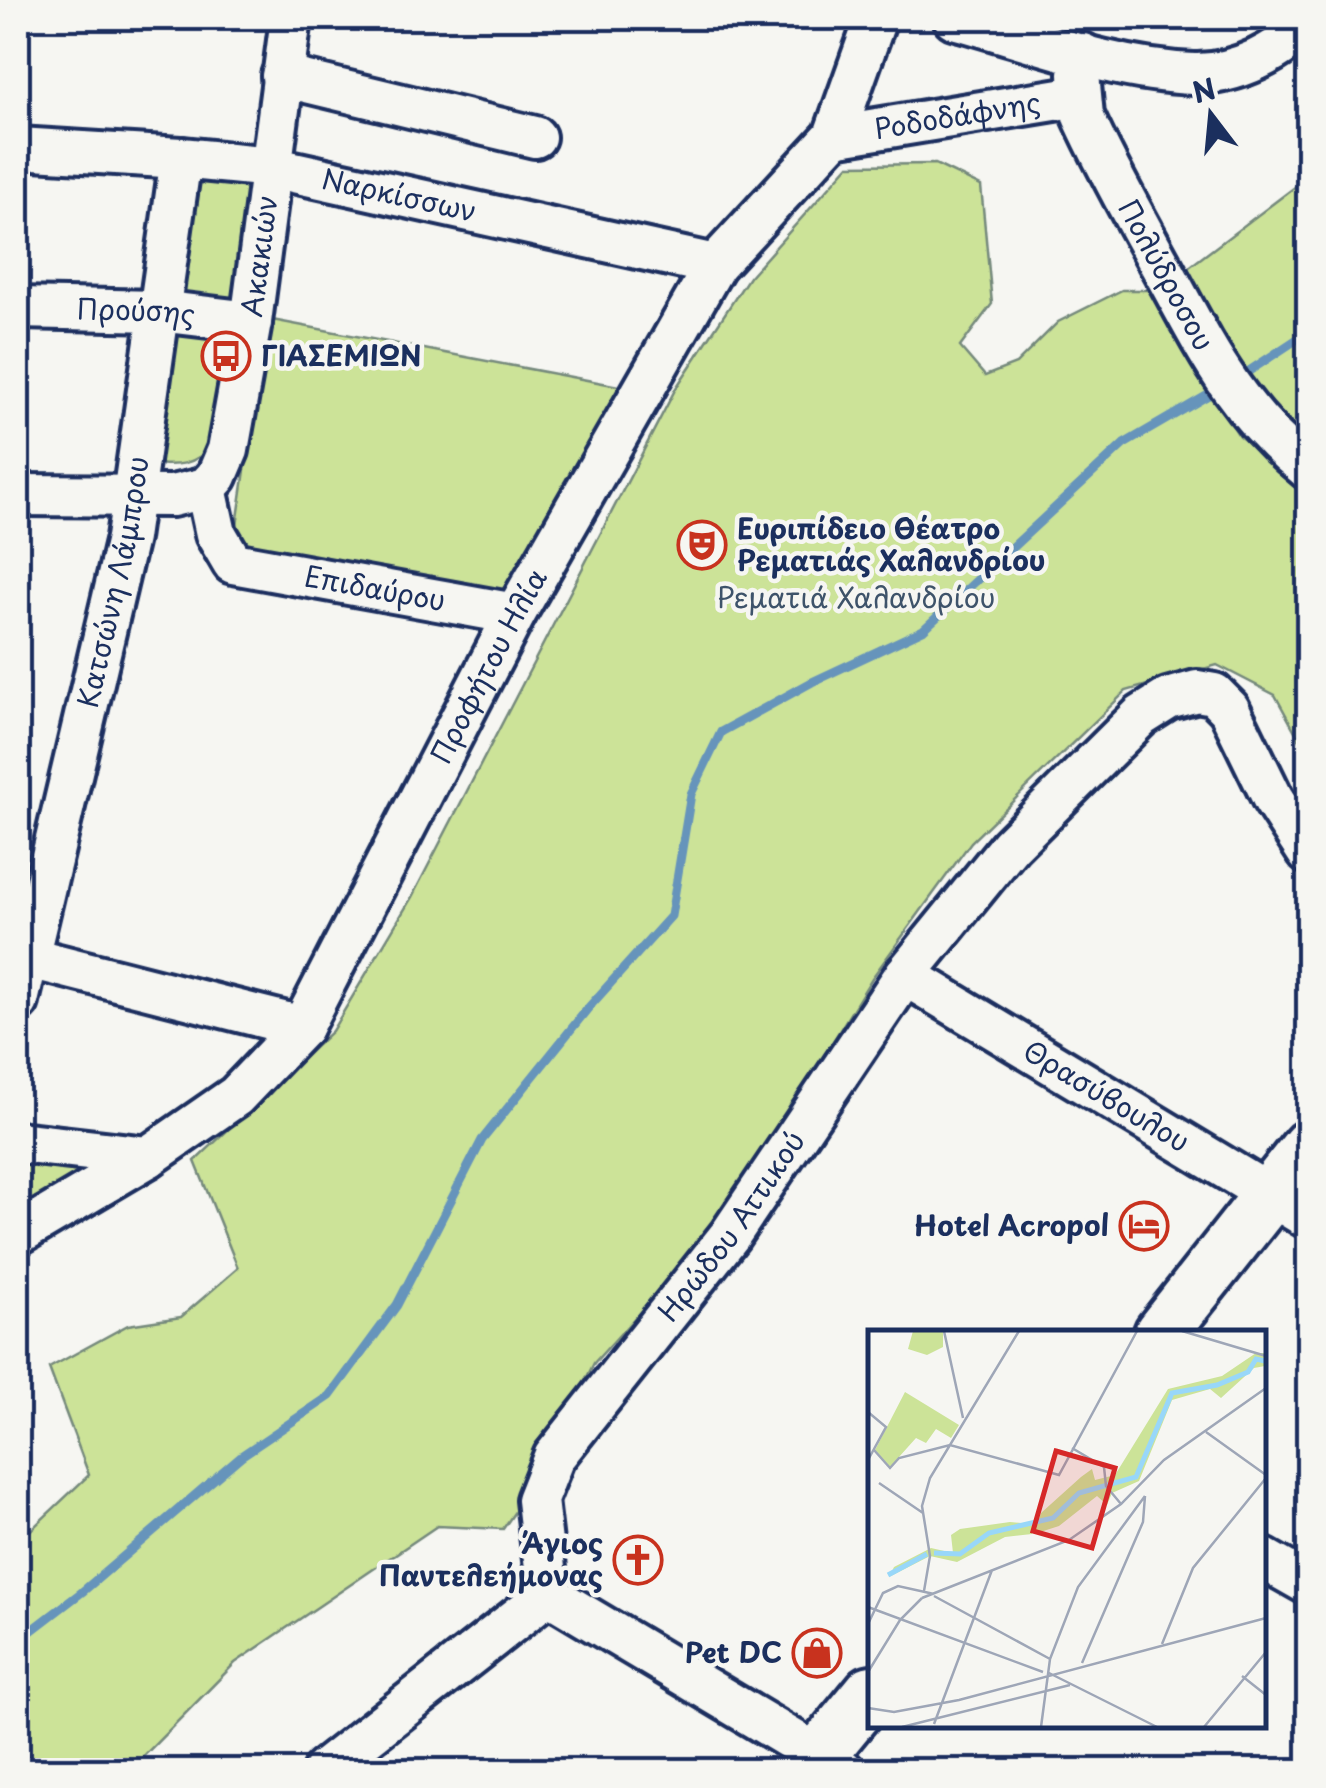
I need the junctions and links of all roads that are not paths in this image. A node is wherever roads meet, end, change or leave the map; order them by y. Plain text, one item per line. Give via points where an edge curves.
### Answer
1 (291, 18) edge
2 (876, 18) edge
3 (954, 18) edge
4 (1308, 20) edge
5 (1082, 54) junction
6 (282, 76) junction
7 (1079, 96) junction
8 (834, 136) junction
9 (535, 138) dead end
10 (18, 148) edge
11 (181, 158) junction
12 (270, 167) junction
13 (715, 265) junction
14 (18, 308) edge
15 (159, 311) junction
16 (251, 322) junction
17 (1308, 469) edge
18 (206, 488) junction
19 (18, 495) edge
20 (134, 495) junction
21 (515, 614) junction
22 (1308, 853) edge
23 (30, 958) junction
24 (905, 975) junction
25 (18, 1001) edge
26 (302, 1027) junction
27 (18, 1142) edge
28 (1308, 1147) edge
29 (148, 1157) junction
30 (1290, 1207) edge
31 (18, 1234) edge
32 (1163, 1330) edge
33 (1266, 1560) edge
34 (1308, 1584) edge
35 (548, 1594) junction
36 (868, 1697) edge
37 (823, 1766) edge
38 (324, 1770) edge

1 - 6 street, Ακακιών
2 - 8 street, Προφήτου Ηλία
3 - 5 street
4 - 5 street via 1261,58 1225,70 1196,74
5 - 7 street, Πολύδροσου
6 - 9 street
6 - 12 street, Ακακιών
7 - 8 street, Ροδοδάφνης
7 - 17 street, Πολύδροσου via 1094,139 1208,354 1248,414
8 - 13 street, Προφήτου Ηλία
10 - 11 street, Ναρκίσσων
11 - 12 street, Ναρκίσσων
11 - 15 street, Κατσώνη Λάμπρου
12 - 13 street, Ναρκίσσων
12 - 16 street, Ακακιών
13 - 21 street, Προφήτου Ηλία
14 - 15 street, Προύσης
15 - 16 street, Προύσης
15 - 20 street, Κατσώνη Λάμπρου
16 - 18 street, Ακακιών via 228,450
18 - 20 street
18 - 21 street, Επιδαύρου via 216,534 233,563
19 - 20 street
20 - 23 street, Κατσώνη Λάμπρου
21 - 26 street, Προφήτου Ηλία
22 - 24 street, Ηρώδου Αττικού via 1229,708 1214,694 1168,699 1141,716 1010,846
23 - 25 street, Κατσώνη Λάμπρου
23 - 26 street
24 - 30 street, Θρασύβουλου
24 - 35 street, Ηρώδου Αττικού via 730,1235 554,1457 537,1500
26 - 29 street, Προφήτου Ηλία via 236,1096
27 - 29 street
28 - 30 main road
29 - 31 street, Προφήτου Ηλία
30 - 32 main road
33 - 34 street
35 - 37 street
35 - 38 street
36 - 37 main road

